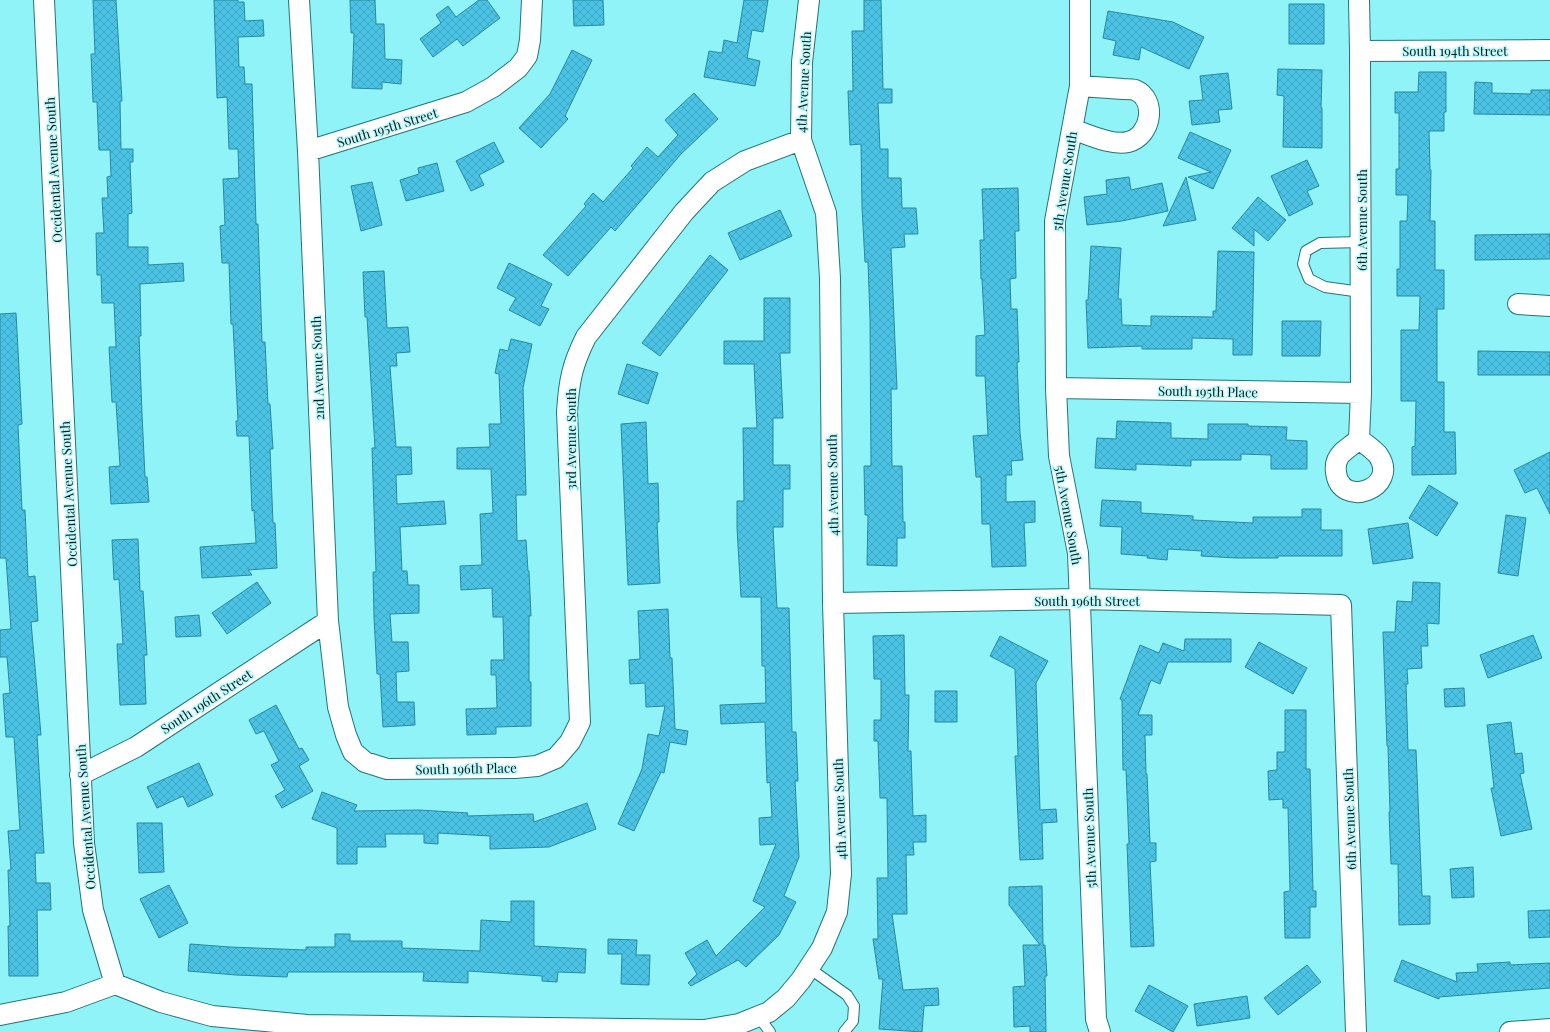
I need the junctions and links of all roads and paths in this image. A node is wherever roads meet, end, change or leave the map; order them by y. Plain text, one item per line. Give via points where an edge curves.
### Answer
1 (44, 0) edge
2 (299, 0) edge
3 (532, 0) edge
4 (809, 0) edge
5 (1080, 0) edge
6 (1358, 0) edge
7 (1360, 50) junction
8 (1550, 50) edge
9 (1080, 86) junction
10 (1072, 129) junction
11 (801, 140) junction
12 (308, 151) junction
13 (1361, 242) junction
14 (1361, 292) junction
15 (1518, 304) dead end
16 (1550, 306) edge
17 (1056, 388) junction
18 (1361, 393) junction
19 (1359, 439) dead end
20 (1080, 599) junction
21 (833, 603) junction
22 (1341, 605) joint
23 (328, 621) junction
24 (580, 722) joint
25 (346, 735) joint
26 (80, 775) junction
27 (809, 968) junction
28 (115, 984) junction
29 (0, 1015) edge
30 (758, 1016) junction
31 (307, 1029) edge
32 (1550, 1029) edge
33 (770, 1032) edge
34 (844, 1032) edge
35 (1100, 1032) edge
36 (1356, 1032) edge
37 (1510, 1032) edge

1 - 26 street, Occidental Avenue South
2 - 12 street, 2nd Avenue South
3 - 12 street, South 195th Street via 527,56 518,68 493,87 466,102
4 - 11 street, 4th Avenue South via 802,62
5 - 9 street, 5th Avenue South
6 - 7 street, 6th Avenue South
7 - 8 street, South 194th Street
7 - 13 street, 6th Avenue South
9 - 10 street, 5th Avenue South
9 - 10 street via 1135,90 1143,96 1148,105 1148,125 1137,139 1119,143
10 - 17 street, 5th Avenue South via 1054,221
11 - 21 street, 4th Avenue South via 826,213 830,278
11 - 24 street, 3rd Avenue South via 745,161 712,182 684,212 586,337 576,358 569,384 567,412
12 - 23 street, 2nd Avenue South
13 - 14 street, 6th Avenue South
13 - 14 lane via 1320,243 1306,251 1303,264 1309,279 1325,287
14 - 18 street, 6th Avenue South
15 - 16 street
17 - 18 street, South 195th Place
17 - 20 street, 5th Avenue South via 1059,456 1078,553
18 - 19 street, 6th Avenue South
20 - 21 street, South 196th Street
20 - 22 street, South 196th Street
20 - 35 street, 5th Avenue South via 1096,1019
21 - 27 street, 4th Avenue South via 841,874 837,912 822,948
22 - 36 street, 6th Avenue South
23 - 25 street, 2nd Avenue South via 338,707
23 - 26 street, South 196th Street via 136,747
24 - 25 street, South 196th Place via 570,742 556,758 537,766 515,768 387,770 365,762 353,752
26 - 28 street, Occidental Avenue South via 84,843 93,910
27 - 30 street, 4th Avenue South via 786,998 769,1012
27 - 34 lane via 847,995 854,1006 853,1021
28 - 29 street via 66,1002
28 - 31 street, 4th Avenue South via 161,1002 212,1016
30 - 31 street, 4th Avenue South via 739,1024 704,1030
30 - 33 lane
32 - 37 street

